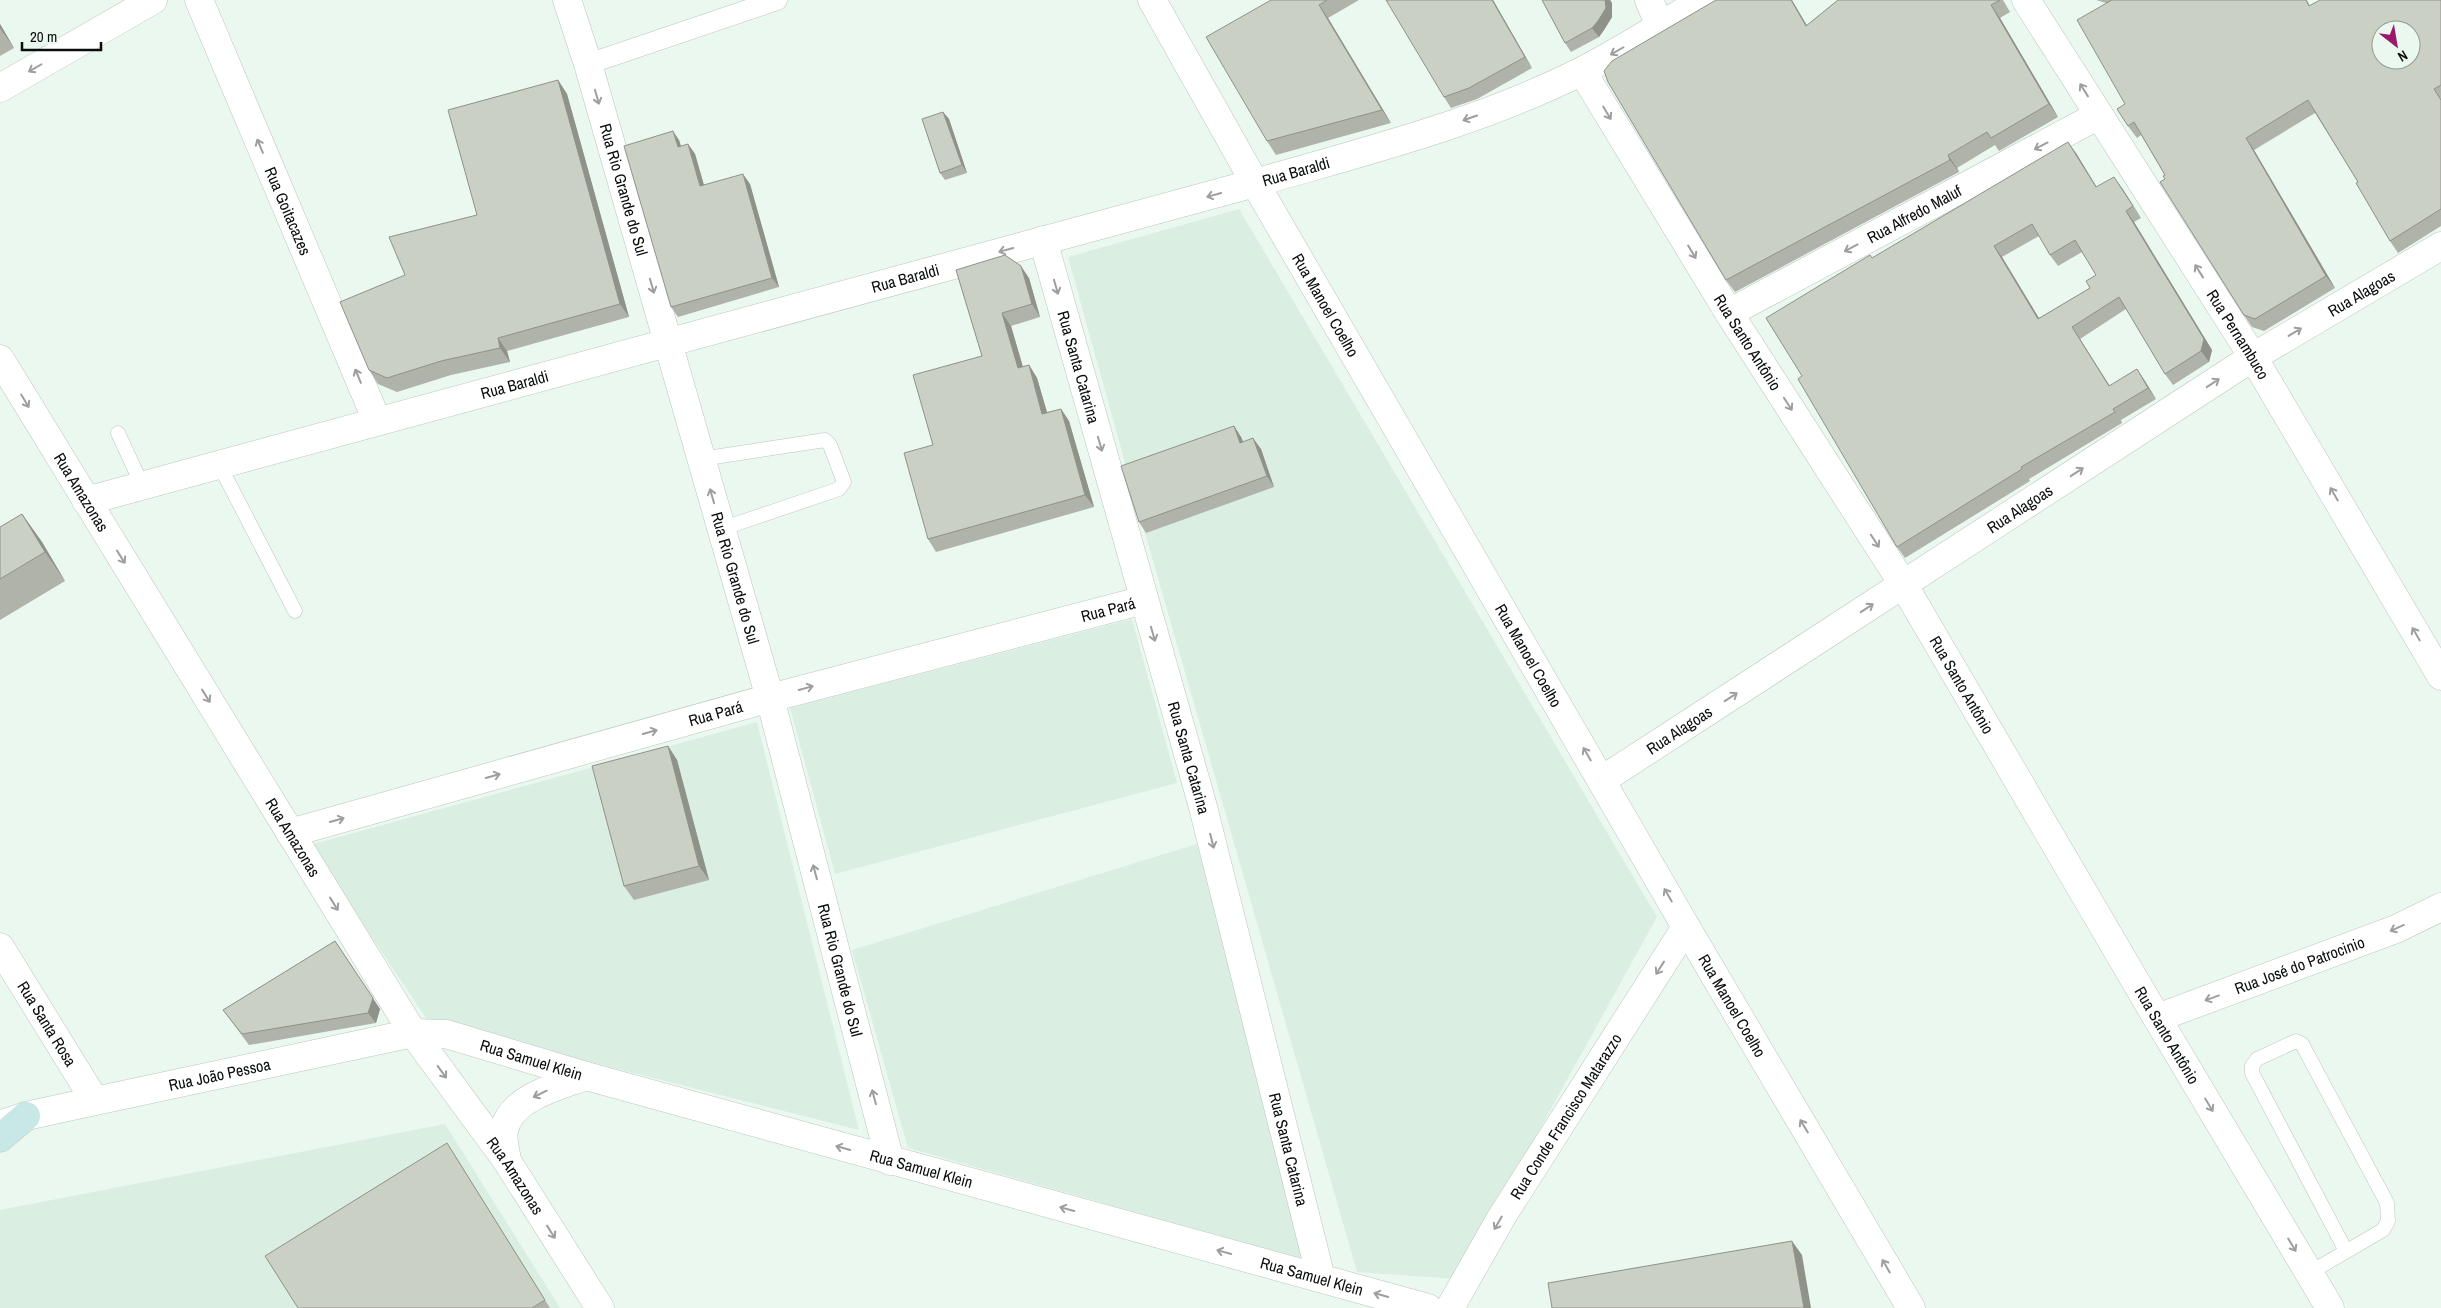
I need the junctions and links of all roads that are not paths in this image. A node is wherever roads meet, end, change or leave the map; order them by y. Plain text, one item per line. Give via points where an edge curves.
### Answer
1 (153, 0) edge
2 (199, 0) edge
3 (567, 0) edge
4 (777, 0) edge
5 (1152, 0) edge
6 (1649, 0) edge
7 (1703, 0) edge
8 (2026, 0) edge
9 (1660, 26) junction
10 (588, 64) junction
11 (1582, 71) junction
12 (0, 88) edge
13 (2100, 115) junction
14 (1255, 184) junction
15 (1043, 240) junction
16 (2441, 246) edge
17 (1729, 313) junction
18 (667, 342) junction
19 (2253, 357) junction
20 (0, 359) edge
21 (377, 421) junction
22 (118, 433) dead end
23 (701, 460) junction
24 (221, 464) junction
25 (142, 485) junction
26 (86, 501) junction
27 (722, 529) junction
28 (1903, 584) junction
29 (1144, 600) junction
30 (295, 611) dead end
31 (2441, 676) edge
32 (770, 698) junction
33 (1602, 780) junction
34 (290, 833) junction
35 (2441, 907) edge
36 (1686, 927) junction
37 (0, 947) edge
38 (2157, 1018) junction
39 (413, 1033) junction
40 (586, 1076) junction
41 (95, 1100) junction
42 (0, 1107) edge
43 (26, 1116) junction
44 (0, 1125) edge
45 (0, 1138) edge
46 (506, 1161) junction
47 (890, 1161) junction
48 (2346, 1251) junction
49 (2309, 1273) junction
50 (1321, 1278) junction
51 (600, 1308) edge
52 (1428, 1308) edge
53 (1450, 1308) edge
54 (1911, 1308) edge
55 (2330, 1308) edge

1 -> 12 street
21 -> 2 street, Rua Goitacazes
3 - 10 street, Rua Rio Grande do Sul
4 - 10 street
5 - 14 street, Rua Manoel Coelho
6 - 9 street
7 - 9 street, Rua Baraldi
13 -> 8 street, Rua Pernambuco
9 -> 11 street, Rua Baraldi
10 -> 18 street, Rua Rio Grande do Sul
11 -> 14 street, Rua Baraldi via 1434,131
11 -> 17 street, Rua Santo Antônio
13 -> 17 street, Rua Alfredo Maluf
19 -> 13 street, Rua Pernambuco
14 -> 15 street, Rua Baraldi
33 -> 14 street, Rua Manoel Coelho
15 -> 18 street, Rua Baraldi
15 -> 29 street, Rua Santa Catarina
19 -> 16 street, Rua Alagoas
17 -> 28 street, Rua Santo Antônio
18 - 21 street, Rua Baraldi
18 - 23 street, Rua Rio Grande do Sul
28 -> 19 street, Rua Alagoas
31 -> 19 street, Rua Pernambuco
20 -> 26 street, Rua Amazonas
21 - 24 street, Rua Baraldi
22 - 25 lane
27 -> 23 street, Rua Rio Grande do Sul
23 - 27 lane via 824,440 830,445 844,482 839,489
24 - 25 street, Rua Baraldi
24 - 30 lane
25 - 26 street, Rua Baraldi
26 -> 34 street, Rua Amazonas
27 - 32 street, Rua Rio Grande do Sul
33 -> 28 street, Rua Alagoas
28 - 38 street, Rua Santo Antônio
32 -> 29 street, Rua Pará
29 -> 50 street, Rua Santa Catarina via 1203,807
34 -> 32 street, Rua Pará
47 -> 32 street, Rua Rio Grande do Sul
36 -> 33 street, Rua Manoel Coelho
34 -> 39 street, Rua Amazonas
35 -> 38 street, Rua José do Patrocinio via 2396,929
36 -> 53 street, Rua Conde Francisco Matarazzo via 1501,1218
54 -> 36 street, Rua Manoel Coelho
37 - 41 street, Rua Santa Rosa
38 -> 49 street, Rua Santo Antônio
39 - 40 street, Rua Samuel Klein via 446,1034
39 - 41 street, Rua João Pessoa
39 -> 46 street, Rua Amazonas
40 -> 46 street via 542,1093 510,1115 503,1131
47 -> 40 street, Rua Samuel Klein
41 - 43 street, Rua João Pessoa
42 - 43 street via 9,1106
43 - 44 street, Rua João Pessoa
43 - 45 main road
46 -> 51 street, Rua Amazonas
50 -> 47 street, Rua Samuel Klein
48 - 48 lane via 2383,1230 2388,1220 2387,1203 2302,1044 2296,1042 2257,1059 2252,1073
48 - 49 lane
49 - 55 street, Rua Santo Antônio
52 -> 50 street, Rua Samuel Klein

